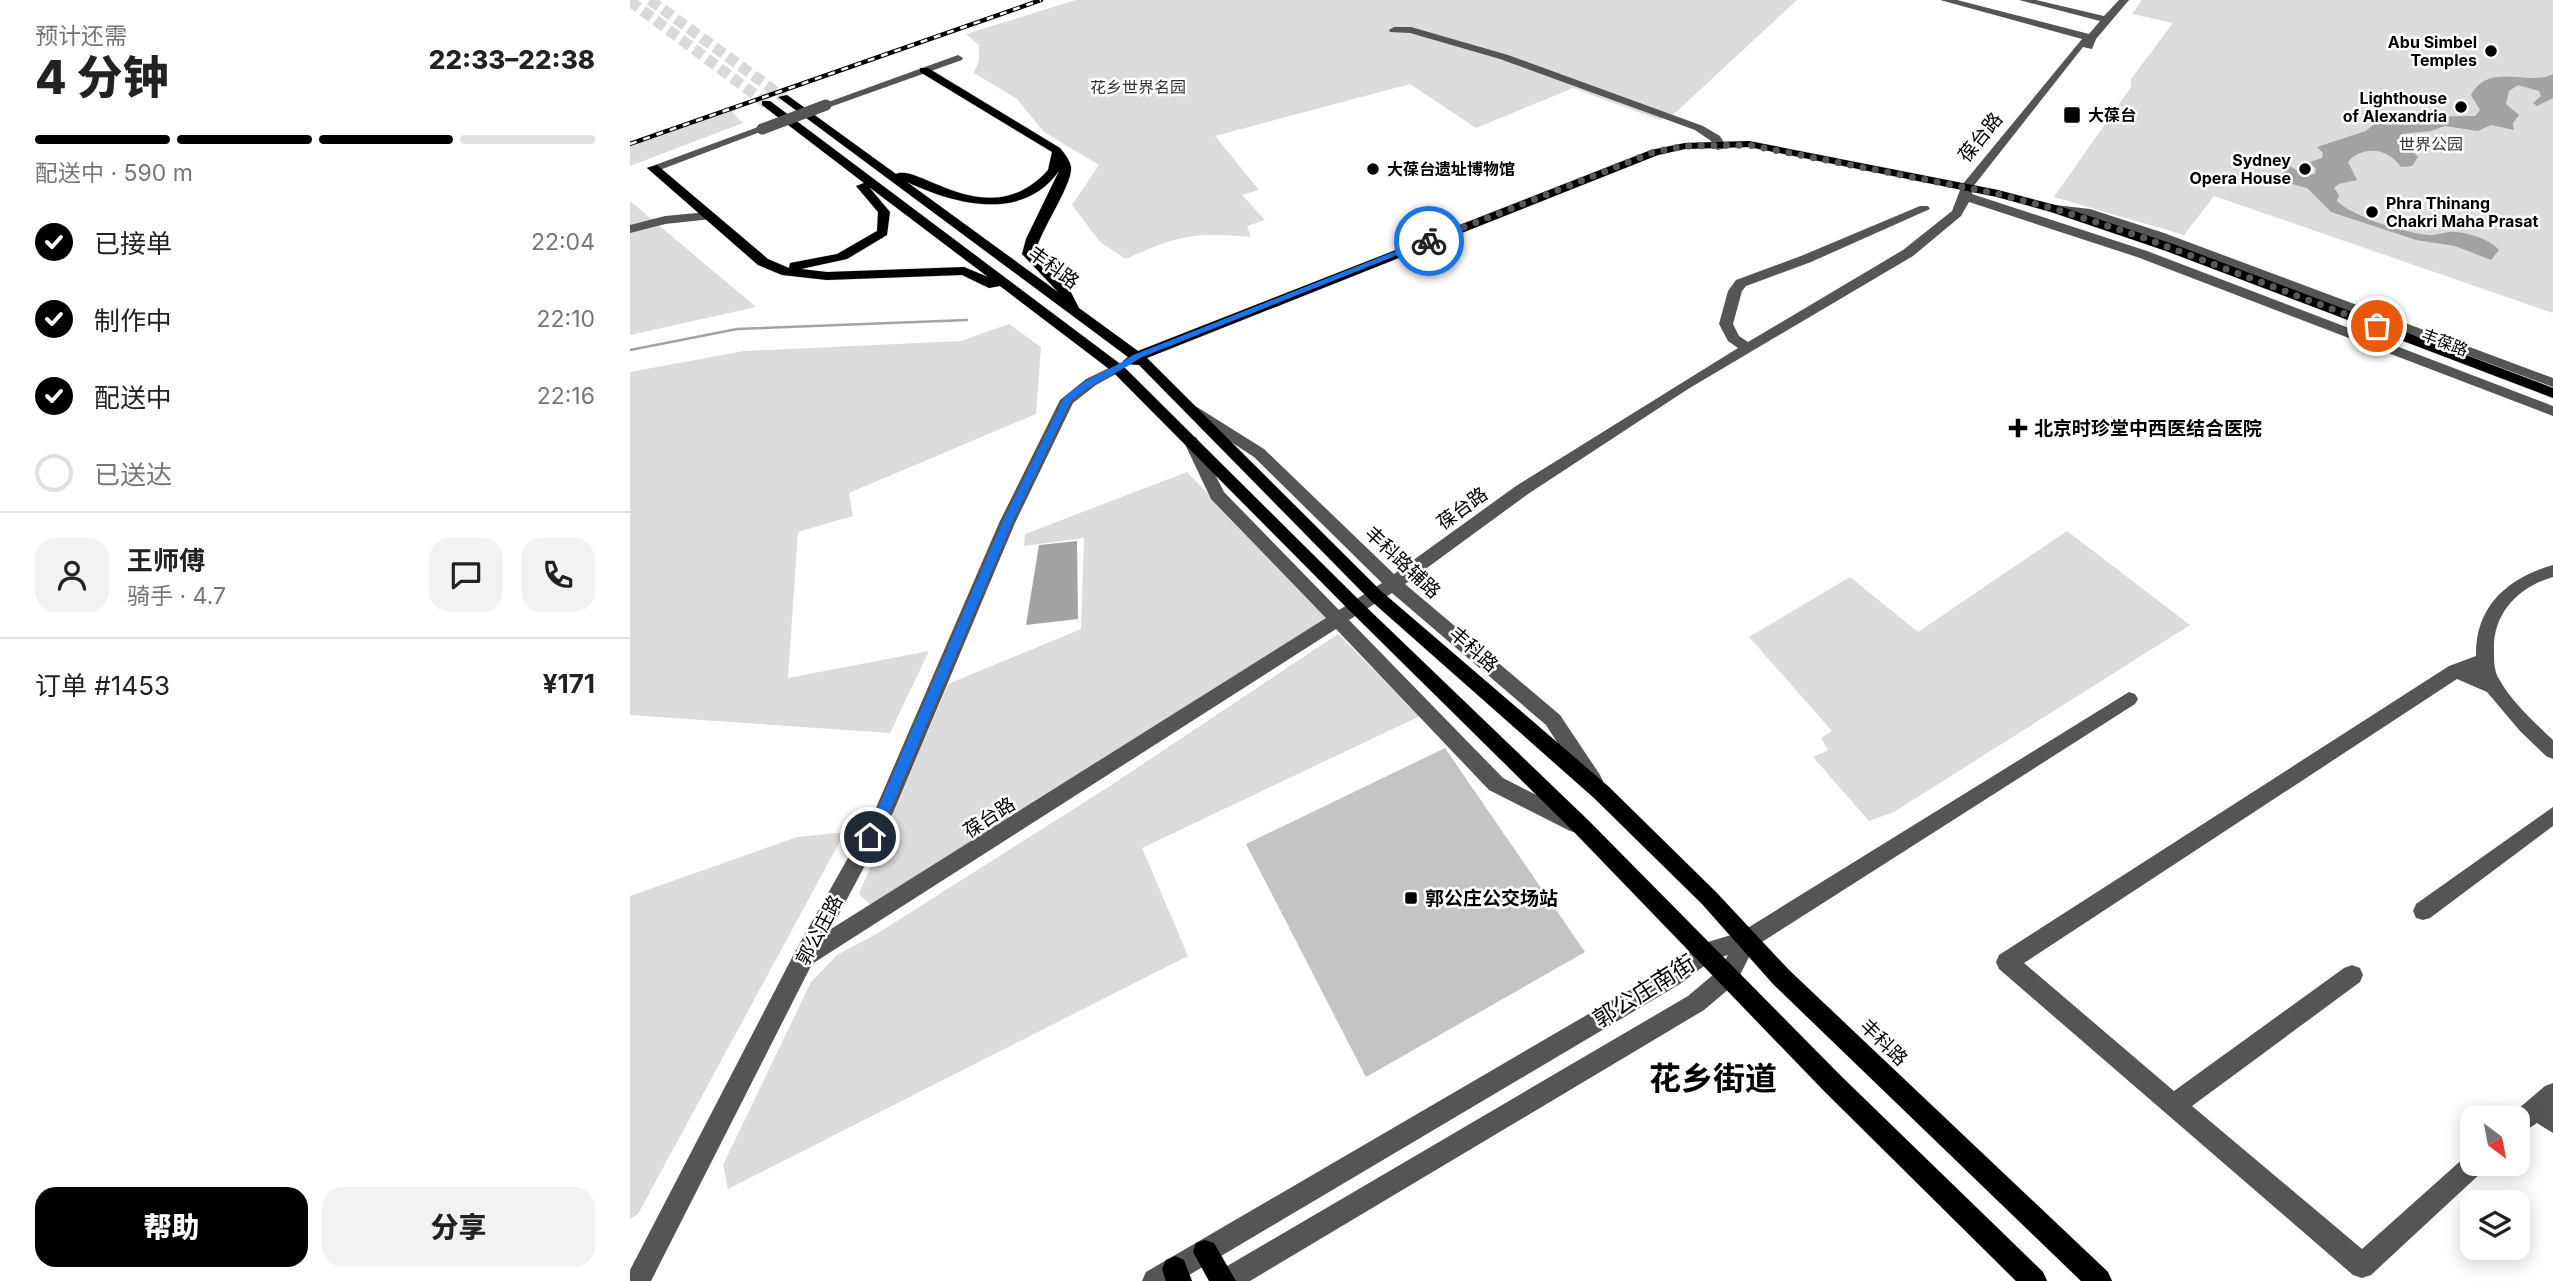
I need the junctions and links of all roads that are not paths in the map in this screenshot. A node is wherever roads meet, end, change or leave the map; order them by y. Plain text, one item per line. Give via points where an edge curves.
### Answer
1 (1945, 0) edge
2 (2024, 0) edge
3 (2123, 0) edge
4 (2107, 20) junction
5 (1394, 30) dead end
6 (2091, 38) junction
7 (958, 58) dead end
8 (924, 70) junction
9 (783, 97) tunnel mouth
10 (766, 103) tunnel mouth
11 (1721, 146) junction
12 (1056, 150) junction
13 (867, 160) junction
14 (848, 165) junction
15 (653, 168) joint
16 (1968, 191) junction
17 (1924, 209) dead end
18 (2055, 209) junction
19 (708, 216) junction
20 (630, 229) edge
21 (763, 262) junction
22 (1030, 302) junction
23 (1075, 312) junction
24 (1747, 348) junction
25 (1140, 359) junction
26 (1118, 369) junction
27 (2553, 383) edge
28 (2553, 393) edge
29 (2553, 401) edge
30 (1189, 408) junction
31 (2553, 411) edge
32 (1191, 440) junction
33 (2553, 571) edge
34 (1393, 584) junction
35 (1375, 595) junction
36 (1356, 607) junction
37 (1337, 619) junction
38 (2486, 660) junction
39 (2455, 671) junction
40 (2496, 687) junction
41 (2129, 699) dead end
42 (2553, 751) edge
43 (1601, 792) junction
44 (2553, 815) edge
45 (1582, 827) junction
46 (2423, 911) dead end
47 (1747, 940) junction
48 (1706, 952) junction
49 (804, 957) junction
50 (2352, 975) dead end
51 (1728, 976) junction
52 (2174, 1105) junction
53 (2548, 1107) edge
54 (2530, 1117) edge
55 (2461, 1176) edge
56 (1205, 1252) junction
57 (1170, 1277) edge
58 (638, 1281) edge
59 (1225, 1281) edge
60 (2034, 1281) edge
61 (2098, 1281) edge

1 - 6 street
2 - 4 street
3 - 4 street, 葆台路
4 - 6 street, 葆台路
5 - 11 street via 1410,30 1504,57 1699,128
6 - 16 street, 葆台路 via 2069,75
7 - 8 street
8 - 12 main road
8 - 15 street, bridge
9 - 13 main road, 丰科路
10 - 14 main road
11 - 16 main road
11 - 25 main road via 1641,164
12 - 13 main road via 1054,172 1042,183 1009,198 971,202
12 - 23 main road via 1065,163 1065,175 1028,254 1060,284
13 - 23 main road, 丰科路
14 - 21 main road via 884,212 883,232 850,254 827,262 787,266
14 - 22 main road
15 - 19 main road
16 - 18 main road, 丰葆路
16 - 24 street, 葆台路 via 1957,213 1908,253
16 - 29 main road, 丰葆路 via 2122,239
16 - 31 street via 2005,213 2142,254
17 - 24 street via 1741,283 1726,324 1733,338
18 - 27 street via 2086,212 2160,236
18 - 28 main road, 丰葆路 via 2161,244
19 - 20 street
19 - 21 main road
21 - 22 main road via 809,276 964,271
22 - 26 main road
23 - 25 main road, 丰科路
24 - 34 street, 葆台路 via 1522,490
25 - 26 main road
25 - 30 main road, 丰科路
26 - 32 main road
26 - 49 street, 郭公庄路 via 1067,400 1007,523 883,813
30 - 34 street, 丰科路辅路 via 1259,453
30 - 35 main road, 丰科路
32 - 36 main road
32 - 37 street via 1217,495
33 - 38 street via 2537,574 2507,593 2485,631
34 - 35 street, 葆台路
34 - 43 street, 丰科路辅路 via 1553,720
35 - 36 street, 葆台路
35 - 43 main road, 丰科路
36 - 37 street, 葆台路
36 - 45 main road
37 - 45 street via 1496,784
37 - 49 street, 葆台路
38 - 39 street
38 - 40 street via 2488,676
39 - 40 street
39 - 52 street via 2007,962
40 - 42 street
41 - 47 street, 郭公庄南街
43 - 47 main road, 丰科路
44 - 46 street
45 - 48 main road
47 - 48 street, 郭公庄南街
47 - 51 street
47 - 61 main road, 丰科路
48 - 51 main road
48 - 56 street, 郭公庄南街
49 - 58 street, 郭公庄路
50 - 52 street
51 - 59 street via 1696,1003
51 - 60 main road
52 - 55 street via 2362,1266
53 - 54 street
56 - 57 street, 郭公庄南街
56 - 59 main road

